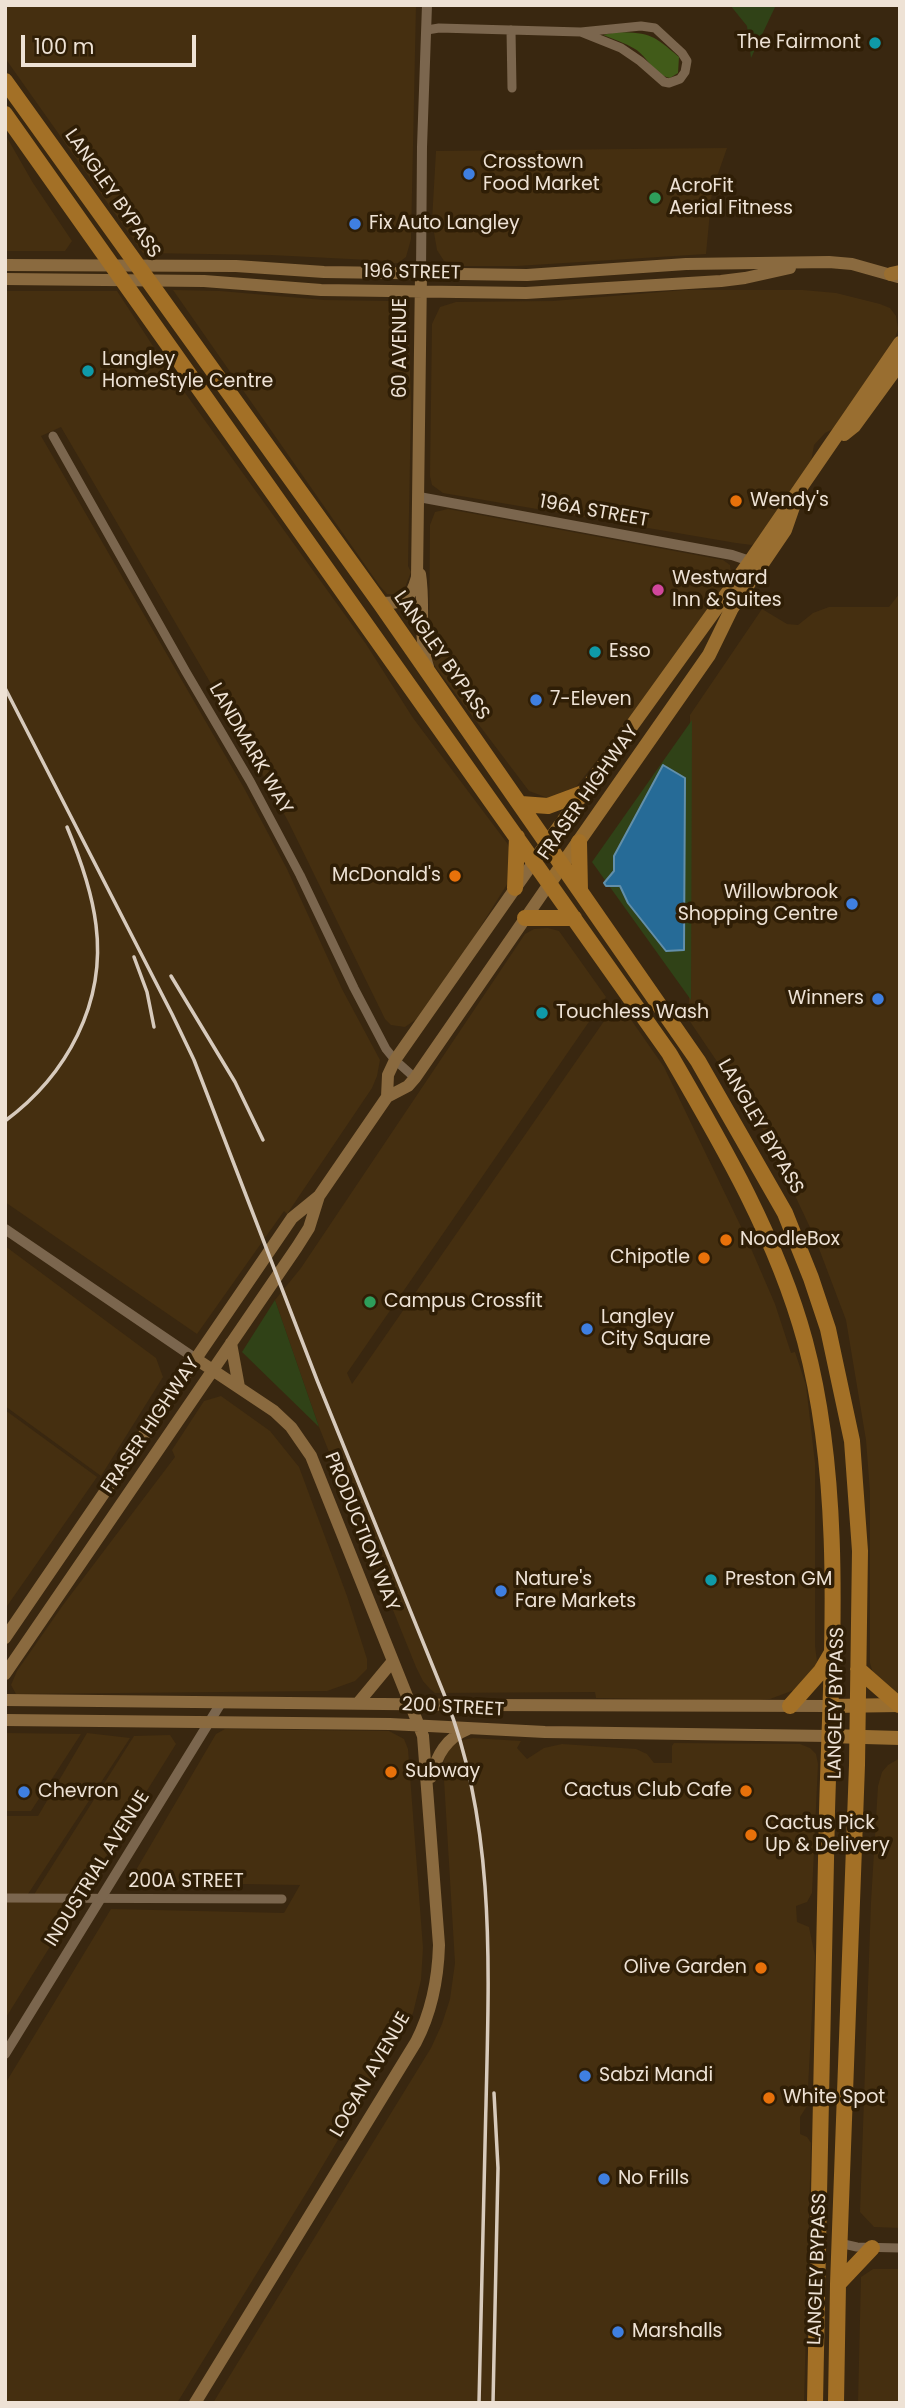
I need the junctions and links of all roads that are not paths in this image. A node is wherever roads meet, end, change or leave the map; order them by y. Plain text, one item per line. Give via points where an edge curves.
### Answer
1 (427, 5) edge
2 (427, 30) junction
3 (512, 30) junction
4 (582, 32) junction
5 (5, 81) edge
6 (512, 88) dead end
7 (5, 114) edge
8 (817, 262) junction
9 (741, 263) junction
10 (686, 264) junction
11 (5, 265) edge
12 (421, 274) junction
13 (897, 275) edge
14 (5, 279) edge
15 (721, 281) junction
16 (658, 283) junction
17 (421, 292) junction
18 (900, 343) edge
19 (900, 363) edge
20 (53, 436) dead end
21 (831, 443) junction
22 (419, 496) junction
23 (756, 563) junction
24 (418, 564) junction
25 (380, 603) junction
26 (431, 677) junction
27 (583, 793) junction
28 (521, 804) junction
29 (517, 837) junction
30 (579, 842) junction
31 (546, 844) junction
32 (533, 863) junction
33 (561, 865) junction
34 (549, 884) junction
35 (515, 888) junction
36 (580, 891) junction
37 (525, 918) junction
38 (573, 918) junction
39 (395, 1060) junction
40 (415, 1078) junction
41 (387, 1097) junction
42 (319, 1196) junction
43 (5, 1229) edge
44 (231, 1343) junction
45 (196, 1359) junction
46 (212, 1370) junction
47 (239, 1387) junction
48 (5, 1638) edge
49 (831, 1654) junction
50 (392, 1662) junction
51 (858, 1669) junction
52 (5, 1674) edge
53 (5, 1700) edge
54 (221, 1703) junction
55 (358, 1703) junction
56 (411, 1704) junction
57 (899, 1705) edge
58 (790, 1706) junction
59 (830, 1706) junction
60 (858, 1706) junction
61 (5, 1720) edge
62 (209, 1722) junction
63 (419, 1725) junction
64 (468, 1729) junction
65 (829, 1736) junction
66 (857, 1737) junction
67 (900, 1738) edge
68 (428, 1787) junction
69 (5, 1898) edge
70 (100, 1898) junction
71 (282, 1899) dead end
72 (5, 2054) edge
73 (818, 2226) junction
74 (839, 2243) junction
75 (872, 2248) junction
76 (900, 2248) edge
77 (838, 2284) junction
78 (195, 2403) edge
79 (815, 2403) edge
80 (836, 2403) edge

1 - 2 street, 60 AVENUE
2 - 3 street
2 - 12 street, 60 AVENUE
3 - 4 street
3 - 6 street
4 - 4 street via 635,56 664,82 680,79 687,68 682,53 655,28
5 - 25 highway, LANGLEY BYPASS
7 - 29 highway, LANGLEY BYPASS
8 - 9 main road, 196 STREET
8 - 13 main road, 196 STREET via 852,264
8 - 15 main road, 196 STREET
9 - 10 main road, 196 STREET
9 - 15 main road
10 - 12 main road, 196 STREET via 527,275
10 - 16 main road
11 - 12 main road, 196 STREET
12 - 17 main road, 60 AVENUE
14 - 17 main road, 196 STREET via 191,280
15 - 16 main road, 196 STREET
16 - 17 main road, 196 STREET via 526,293
17 - 22 main road, 60 AVENUE
18 - 21 main road, FRASER HIGHWAY
19 - 21 main road, FRASER HIGHWAY via 854,426
20 - 39 street, LANDMARK WAY via 250,781
21 - 23 main road, FRASER HIGHWAY
22 - 23 street, 196A STREET
22 - 24 main road, 60 AVENUE
23 - 27 main road, FRASER HIGHWAY
23 - 30 main road, FRASER HIGHWAY via 709,655
24 - 25 main road via 407,599
24 - 26 main road via 424,654
25 - 26 highway, LANGLEY BYPASS
26 - 28 highway, LANGLEY BYPASS
27 - 28 highway via 548,806
27 - 31 main road, FRASER HIGHWAY
28 - 31 highway, LANGLEY BYPASS
29 - 32 highway, LANGLEY BYPASS
29 - 35 highway
30 - 33 main road, FRASER HIGHWAY
30 - 36 highway
31 - 32 main road, FRASER HIGHWAY
31 - 33 highway, LANGLEY BYPASS
32 - 34 highway, LANGLEY BYPASS
32 - 35 main road, FRASER HIGHWAY
33 - 34 main road, FRASER HIGHWAY
33 - 36 highway, LANGLEY BYPASS
34 - 37 main road, FRASER HIGHWAY
34 - 38 highway, LANGLEY BYPASS
35 - 39 main road, FRASER HIGHWAY
36 - 51 highway, LANGLEY BYPASS via 698,1061 785,1213 811,1278 828,1329 852,1441 860,1552
37 - 38 highway
37 - 40 main road, FRASER HIGHWAY
38 - 49 highway, LANGLEY BYPASS via 669,1053 699,1105 750,1199 790,1295 805,1339 825,1445 831,1529
39 - 40 street, LANDMARK WAY
39 - 41 main road, FRASER HIGHWAY via 388,1075
40 - 41 main road, FRASER HIGHWAY
41 - 42 main road, FRASER HIGHWAY
42 - 44 main road, FRASER HIGHWAY via 309,1228
42 - 45 main road, FRASER HIGHWAY via 292,1218
43 - 45 street, PRODUCTION WAY
44 - 46 main road, FRASER HIGHWAY
44 - 47 main road
45 - 46 main road, PRODUCTION WAY
45 - 48 main road, FRASER HIGHWAY
46 - 47 main road, PRODUCTION WAY
46 - 52 main road, FRASER HIGHWAY
47 - 50 main road, PRODUCTION WAY via 291,1427 312,1456
49 - 58 highway
49 - 59 highway, LANGLEY BYPASS
50 - 55 main road
50 - 56 main road, PRODUCTION WAY
51 - 57 highway
51 - 60 highway, LANGLEY BYPASS
53 - 54 main road, 200 STREET
54 - 55 main road, 200 STREET
54 - 62 street, INDUSTRIAL AVENUE
55 - 56 main road, 200 STREET
56 - 58 main road, 200 STREET
56 - 63 main road, PRODUCTION WAY
57 - 60 main road, 200 STREET
58 - 59 main road, 200 STREET
59 - 60 main road, 200 STREET
59 - 65 highway, LANGLEY BYPASS
60 - 66 highway, LANGLEY BYPASS
61 - 62 main road, 200 STREET
62 - 63 main road, 200 STREET
62 - 70 street, INDUSTRIAL AVENUE
63 - 64 main road, 200 STREET
63 - 68 main road, LOGAN AVENUE
64 - 65 main road, 200 STREET
64 - 68 main road via 442,1748
65 - 66 main road, 200 STREET
65 - 73 highway, LANGLEY BYPASS
66 - 67 main road, 200 STREET
66 - 74 highway, LANGLEY BYPASS
68 - 78 main road, LOGAN AVENUE via 439,1945 438,1976 424,2026
69 - 70 street, 200A STREET
70 - 71 street, 200A STREET
70 - 72 street, INDUSTRIAL AVENUE
73 - 74 highway
73 - 79 highway, LANGLEY BYPASS
74 - 75 street
74 - 77 highway, LANGLEY BYPASS
75 - 76 street
75 - 77 highway
77 - 80 highway, LANGLEY BYPASS

